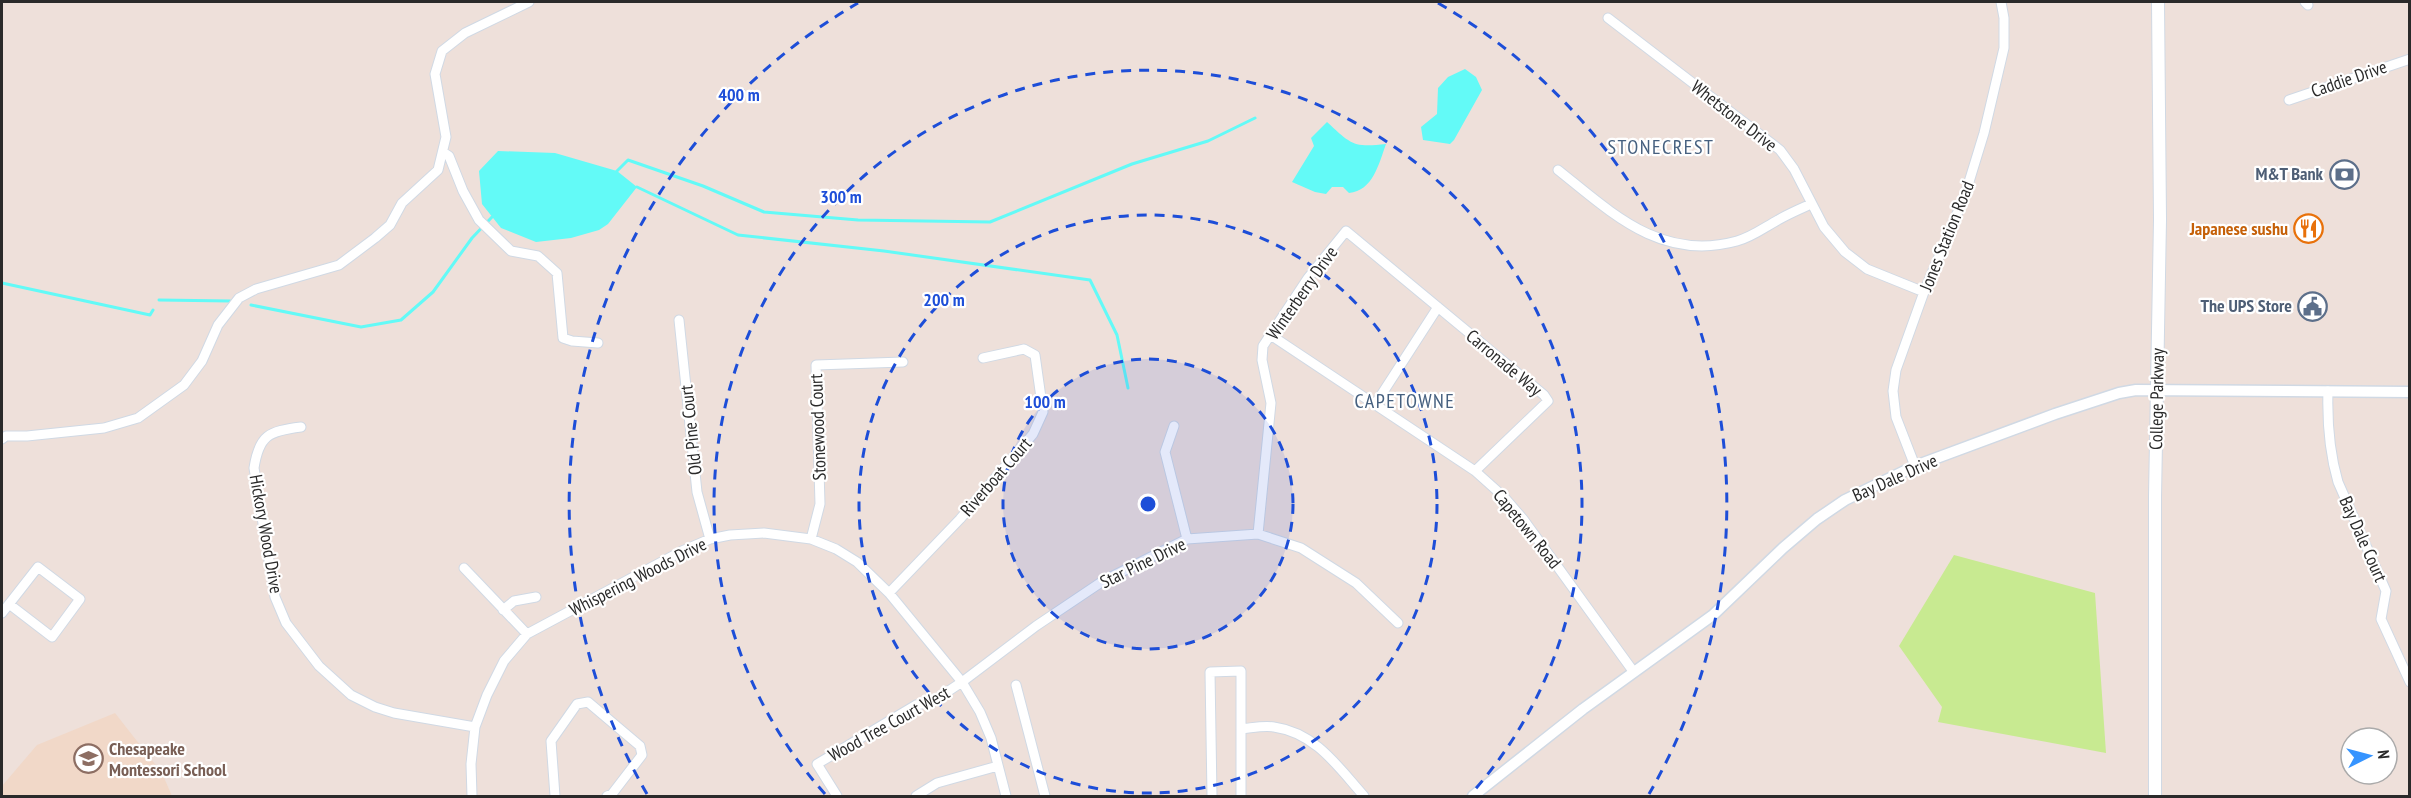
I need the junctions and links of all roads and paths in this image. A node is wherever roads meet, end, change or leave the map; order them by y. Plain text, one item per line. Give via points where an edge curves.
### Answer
1 (529, 2) edge
2 (2001, 2) edge
3 (2158, 2) edge
4 (1608, 18) dead end
5 (2409, 59) edge
6 (2289, 100) dead end
7 (443, 152) junction
8 (1558, 170) dead end
9 (1811, 204) junction
10 (1924, 292) junction
11 (1438, 308) junction
12 (679, 320) dead end
13 (1272, 336) junction
14 (598, 343) dead end
15 (983, 358) dead end
16 (903, 362) dead end
17 (2157, 389) junction
18 (2328, 391) junction
19 (2409, 392) edge
20 (1376, 403) junction
21 (1174, 426) dead end
22 (301, 427) dead end
23 (2, 439) edge
24 (1915, 466) junction
25 (1475, 471) junction
26 (1258, 534) junction
27 (710, 539) junction
28 (811, 539) junction
29 (1187, 539) junction
30 (464, 568) dead end
31 (890, 593) junction
32 (536, 597) dead end
33 (9, 604) junction
34 (503, 610) junction
35 (2, 613) edge
36 (1398, 623) dead end
37 (527, 634) junction
38 (1633, 671) junction
39 (962, 682) junction
40 (2409, 682) edge
41 (1016, 685) dead end
42 (475, 727) junction
43 (1241, 729) junction
44 (998, 766) junction
45 (472, 796) edge
46 (555, 796) edge
47 (607, 796) edge
48 (837, 796) edge
49 (916, 796) edge
50 (1006, 796) edge
51 (1045, 796) edge
52 (1212, 796) edge
53 (1241, 796) edge
54 (1364, 796) edge
55 (1473, 796) edge
56 (2155, 796) edge

1 - 7 street via 465,33 442,51 435,74 446,137
2 - 10 street, Jones Station Road via 2004,48 1984,133 1965,195
3 - 17 main road, College Parkway
4 - 9 street, Whetstone Drive via 1780,150
5 - 6 street, Caddie Drive
7 - 14 street via 449,156 478,220 511,250 538,256 557,273 563,338
7 - 23 street via 438,170 402,203 390,225 339,265 256,289 240,298 218,325 202,361 184,385 138,418 104,428
8 - 9 street via 1626,224 1680,245 1737,241
9 - 10 street, Whetstone Drive via 1845,252 1867,269
10 - 24 street, Jones Station Road via 1896,370 1893,391 1896,417
11 - 13 street, Winterberry Drive via 1346,231 1308,278
11 - 20 street
11 - 25 street, Carronade Way via 1548,401
12 - 27 street, Old Pine Court via 697,492
13 - 20 street, Capetown Road
13 - 26 street, Winterberry Drive via 1263,346 1262,360 1271,403
15 - 31 street, Riverboat Court via 1024,349 1035,355 1043,412 1033,434 1019,451
16 - 28 street, Stonewood Court via 816,365 820,504
17 - 18 street, Bay Dale Drive
17 - 24 street, Bay Dale Drive via 2119,393
17 - 56 main road, College Parkway
18 - 19 street, Bay Dale Drive
18 - 40 street, Bay Dale Court via 2327,424 2338,482 2386,591 2381,619
20 - 25 street, Capetown Road
21 - 29 street via 1165,452
22 - 42 street, Hickory Wood Drive via 276,430 263,439 256,451 254,468 272,582 286,623 319,666 351,695 394,713
24 - 38 street, Bay Dale Drive via 1845,500 1817,519 1713,615
25 - 38 street, Capetown Road via 1523,519
26 - 29 street, Star Pine Drive
26 - 36 street, Star Pine Drive via 1301,548 1356,583
27 - 28 street, Whispering Woods Drive via 764,533
27 - 37 street, Whispering Woods Drive
28 - 31 street, Whispering Woods Drive via 857,562
29 - 39 street, Star Pine Drive via 1103,581
30 - 34 street
31 - 39 street, Whispering Woods Drive
32 - 34 street via 514,601
33 - 33 street via 52,637 80,599 38,567
33 - 35 street
34 - 37 street
37 - 42 street, Whispering Woods Drive via 504,661
38 - 55 street, Bay Dale Drive
39 - 44 street, Whispering Woods Drive via 980,712
39 - 48 street, Wood Tree Court West via 818,764
41 - 51 street
42 - 45 street, Whispering Woods Drive
43 - 52 street via 1240,671 1210,672
43 - 53 street
43 - 54 street via 1273,727 1303,736 1330,756
44 - 49 street via 937,783
44 - 50 street, Whispering Woods Drive
46 - 47 street via 551,741 577,704 588,702 640,746 642,755

